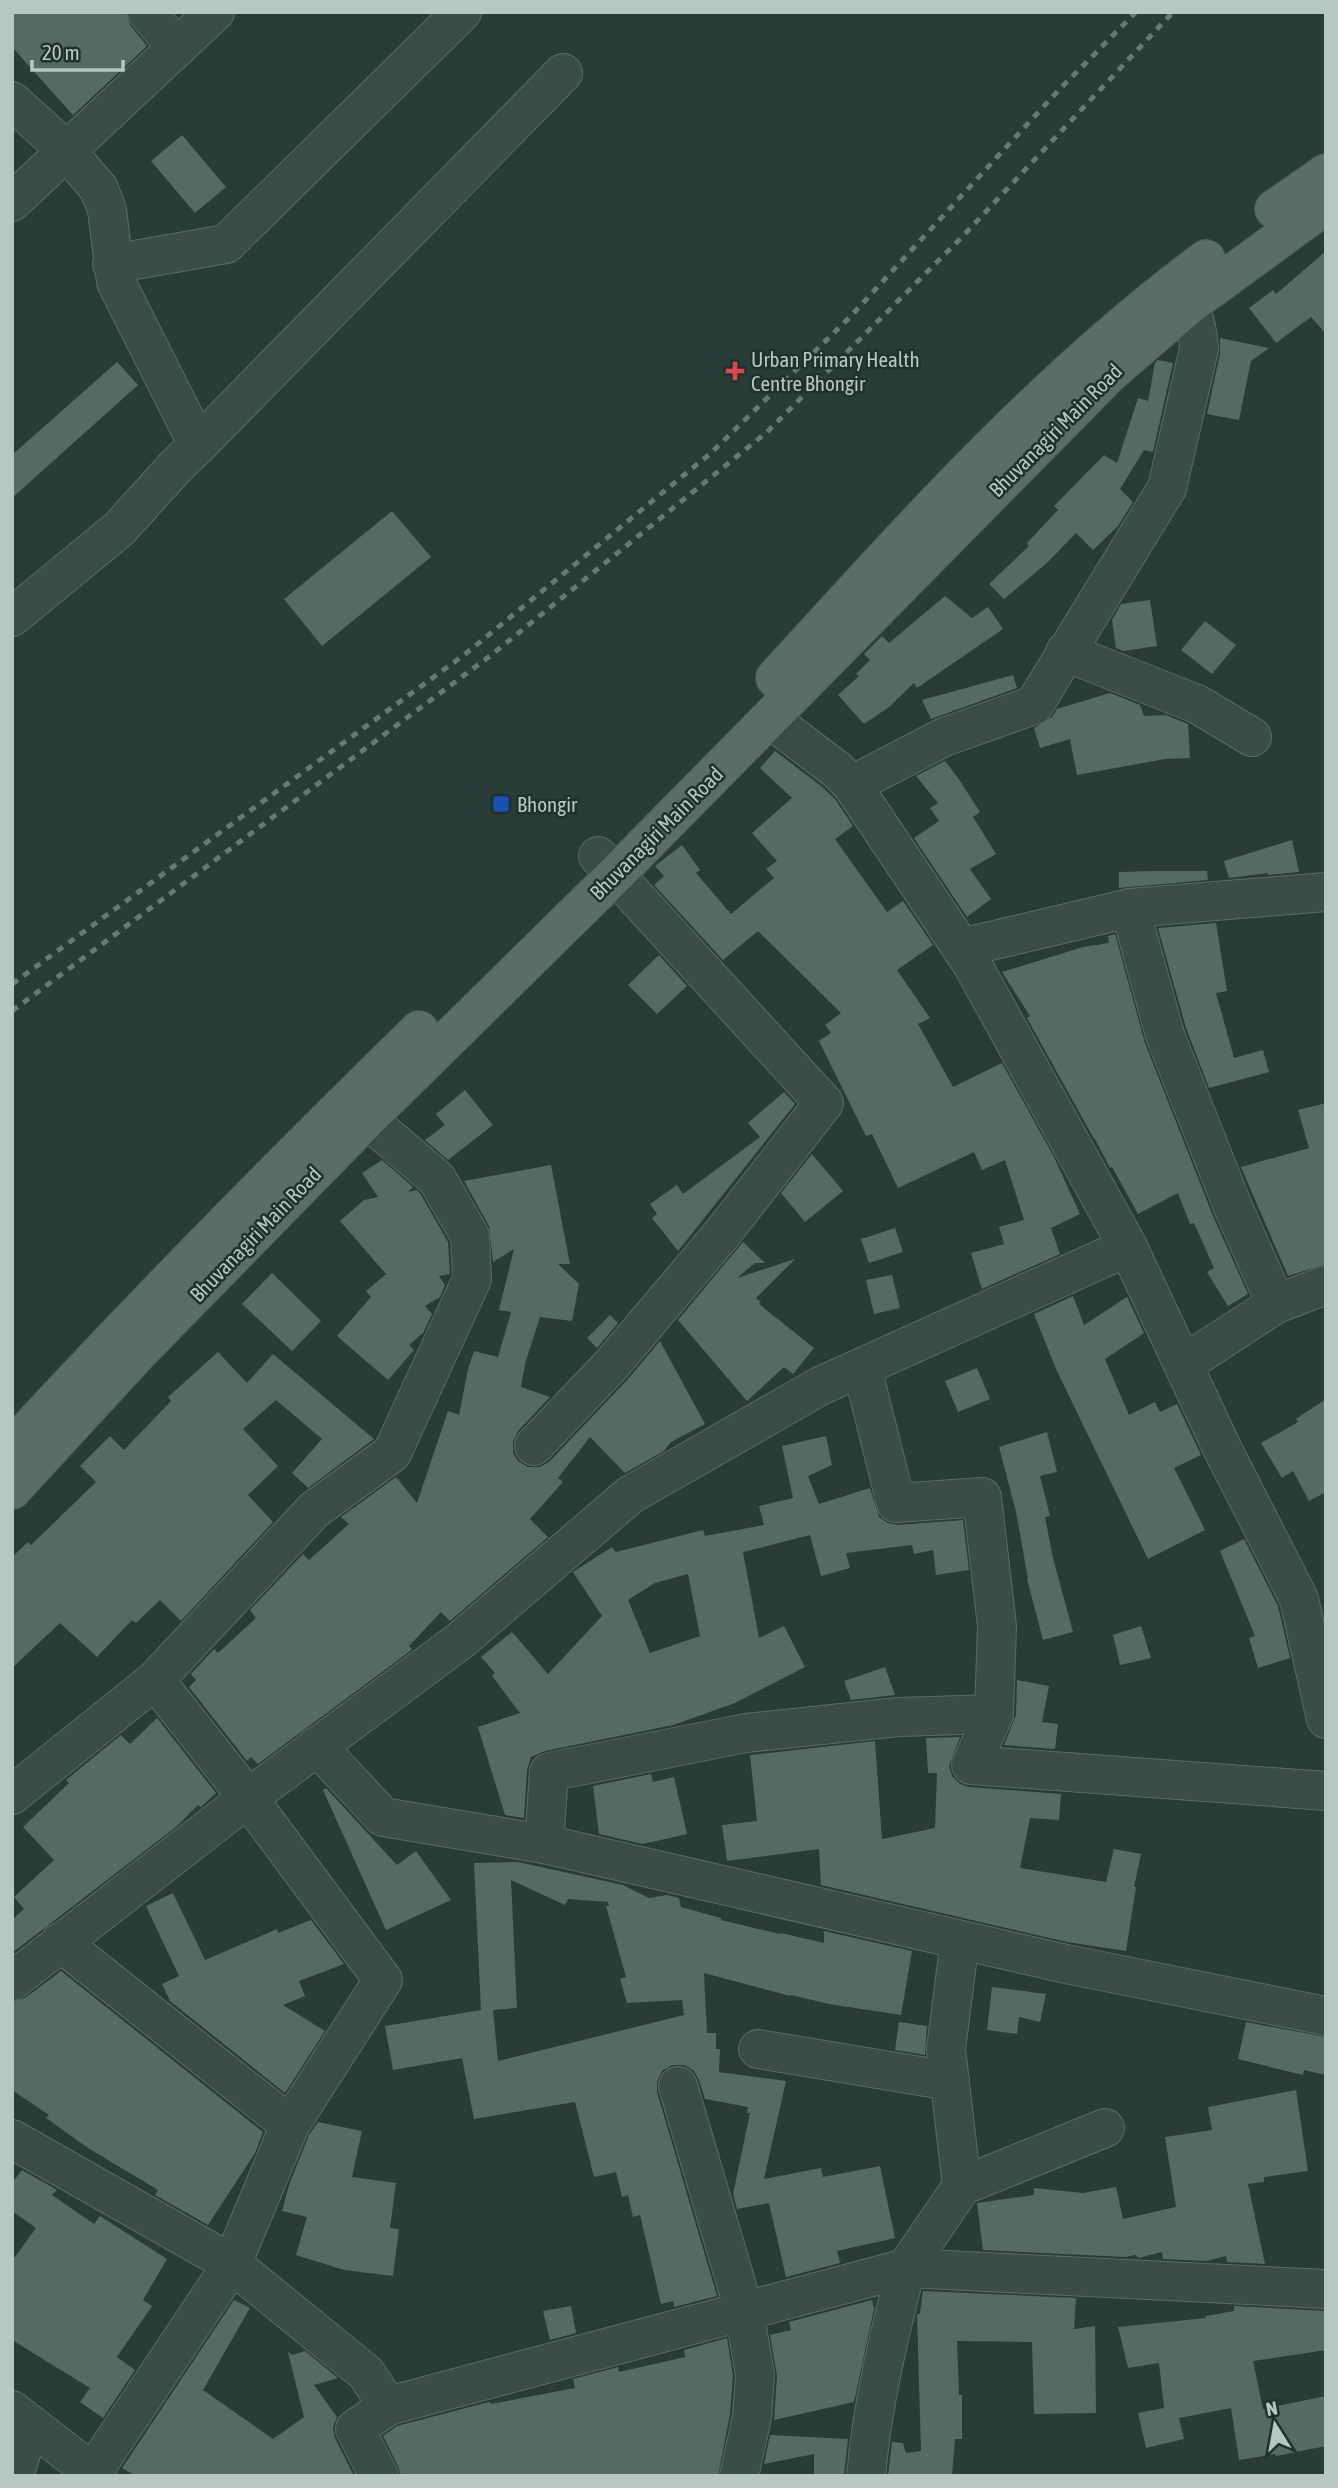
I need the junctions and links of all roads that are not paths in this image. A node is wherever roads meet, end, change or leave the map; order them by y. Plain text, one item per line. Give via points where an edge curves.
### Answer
1 (147, 12) edge
2 (215, 12) edge
3 (462, 12) edge
4 (177, 48) junction
5 (563, 73) dead end
6 (12, 101) edge
7 (66, 150) junction
8 (1326, 173) edge
9 (12, 202) edge
10 (1326, 205) edge
11 (112, 264) junction
12 (1181, 295) junction
13 (198, 445) junction
14 (12, 617) edge
15 (1065, 652) junction
16 (770, 719) junction
17 (1252, 737) dead end
18 (852, 785) junction
19 (607, 865) junction
20 (1326, 891) edge
21 (1130, 908) junction
22 (961, 948) junction
23 (367, 1119) junction
24 (1128, 1247) junction
25 (1326, 1285) edge
26 (1276, 1304) junction
27 (1184, 1364) junction
28 (862, 1368) junction
29 (12, 1447) edge
30 (534, 1447) dead end
31 (12, 1490) edge
32 (1318, 1649) edge
33 (155, 1680) junction
34 (994, 1714) junction
35 (1326, 1719) edge
36 (317, 1746) junction
37 (1326, 1791) edge
38 (12, 1795) edge
39 (248, 1798) junction
40 (544, 1844) junction
41 (960, 1940) junction
42 (60, 1942) junction
43 (12, 1981) edge
44 (1326, 2016) edge
45 (758, 2049) dead end
46 (950, 2081) junction
47 (678, 2086) dead end
48 (290, 2125) junction
49 (1105, 2128) dead end
50 (12, 2139) edge
51 (962, 2186) junction
52 (232, 2264) junction
53 (906, 2268) junction
54 (1326, 2289) edge
55 (744, 2310) junction
56 (388, 2406) junction
57 (21, 2417) edge
58 (95, 2474) edge
59 (14, 2476) edge
60 (379, 2476) edge
61 (739, 2476) edge
62 (866, 2476) edge

1 - 4 street
2 - 4 street
3 - 11 street via 226,244
4 - 7 street
5 - 13 street
6 - 7 street
7 - 9 street
7 - 11 street via 104,200
8 - 12 main road, Bhuvanagiri Main Road
10 - 12 main road, Bhuvanagiri Main Road
11 - 13 street via 127,306
12 - 15 street via 1197,327 1199,349 1167,488
12 - 16 main road, Bhuvanagiri Main Road via 1111,373
12 - 19 main road, Bhuvanagiri Main Road via 1093,351 1010,428 917,522
13 - 14 street via 119,529
15 - 17 street via 1197,704
15 - 18 street via 1034,705 944,737
16 - 18 street
16 - 19 main road, Bhuvanagiri Main Road
18 - 22 street
19 - 23 main road, Bhuvanagiri Main Road
19 - 29 main road, Bhuvanagiri Main Road via 350,1098
19 - 30 street via 824,1103 713,1245
20 - 21 street
21 - 22 street
21 - 26 street via 1165,1035
22 - 24 street
23 - 31 main road, Bhuvanagiri Main Road via 138,1352
23 - 33 street via 437,1179 470,1236 472,1279 392,1453 314,1510
24 - 27 street
24 - 28 street
25 - 26 street
26 - 27 street
27 - 32 street via 1299,1599
28 - 34 street via 896,1503 982,1497 998,1626
28 - 36 street via 820,1386 630,1495 461,1640
32 - 35 street
33 - 38 street
33 - 39 street
34 - 37 street via 971,1765
34 - 40 street via 898,1717 747,1733 549,1772
36 - 39 street
36 - 40 street via 383,1817
39 - 42 street
39 - 48 street via 383,1980
40 - 41 street
41 - 44 street
41 - 46 street via 946,2049
42 - 43 street
42 - 48 street
45 - 46 street
46 - 51 street
47 - 55 street
48 - 52 street
49 - 51 street
50 - 52 street
51 - 53 street
52 - 56 street via 366,2373
52 - 58 street
53 - 54 street
53 - 55 street
53 - 62 street via 882,2365
55 - 56 street
55 - 61 street via 755,2375
56 - 60 street via 355,2429
57 - 58 street
57 - 59 street

